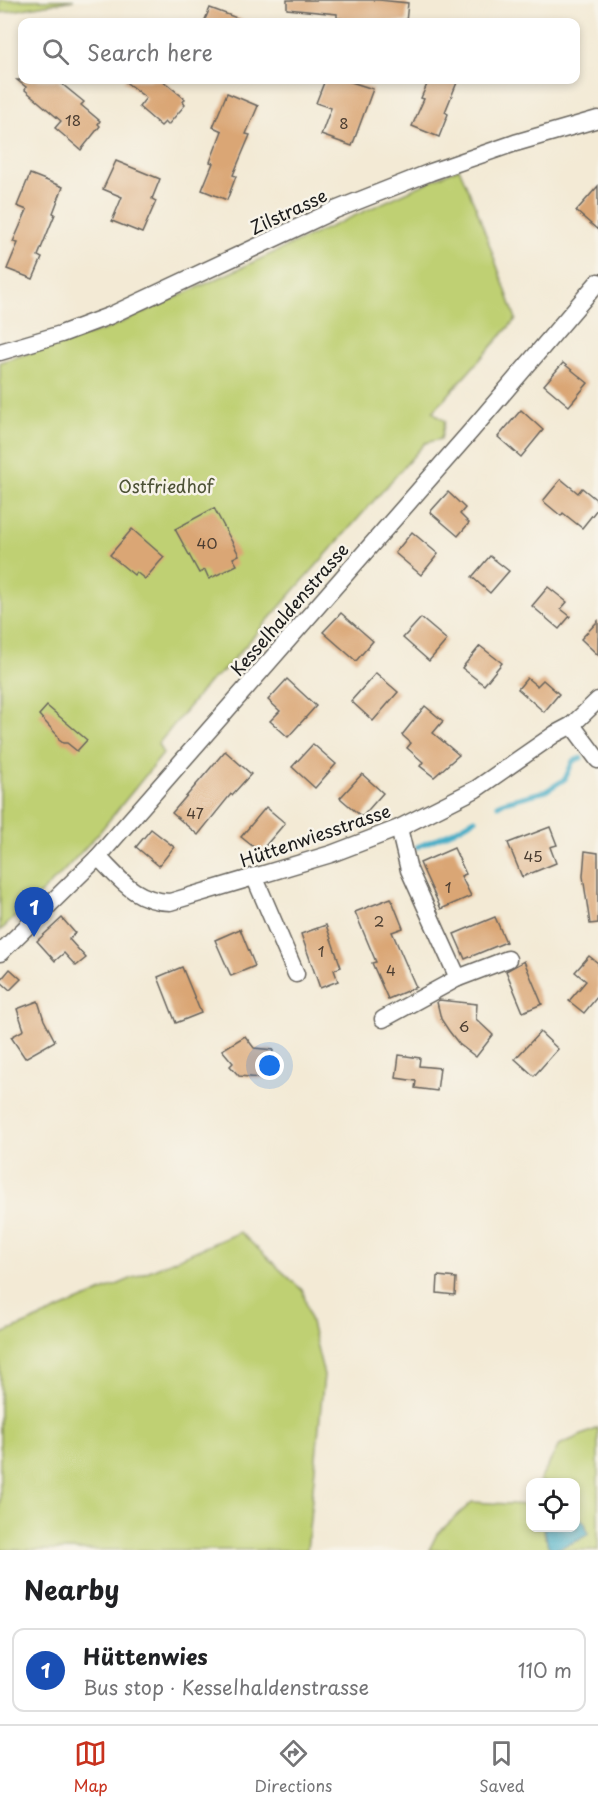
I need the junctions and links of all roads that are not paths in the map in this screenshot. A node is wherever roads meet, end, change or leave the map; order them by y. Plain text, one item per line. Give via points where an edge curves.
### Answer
1 (598, 119) edge
2 (598, 282) edge
3 (0, 352) edge
4 (598, 700) edge
5 (572, 725) junction
6 (598, 760) edge
7 (399, 828) junction
8 (98, 857) junction
9 (254, 876) junction
10 (0, 953) edge
11 (507, 959) dead end
12 (296, 974) dead end
13 (458, 978) junction
14 (383, 1019) dead end

1 - 3 street, Zilstrasse via 431,172 335,210 109,316
2 - 8 street, Kesselhaldenstrasse
4 - 5 street, Hüttenwiesstrasse
5 - 6 street
5 - 7 street, Hüttenwiesstrasse via 476,789
7 - 9 street, Hüttenwiesstrasse via 331,854
7 - 13 street via 409,870
8 - 9 street, Hüttenwiesstrasse via 130,888 154,902 170,902
8 - 10 street, Kesselhaldenstrasse
9 - 12 street
11 - 13 street
13 - 14 street

